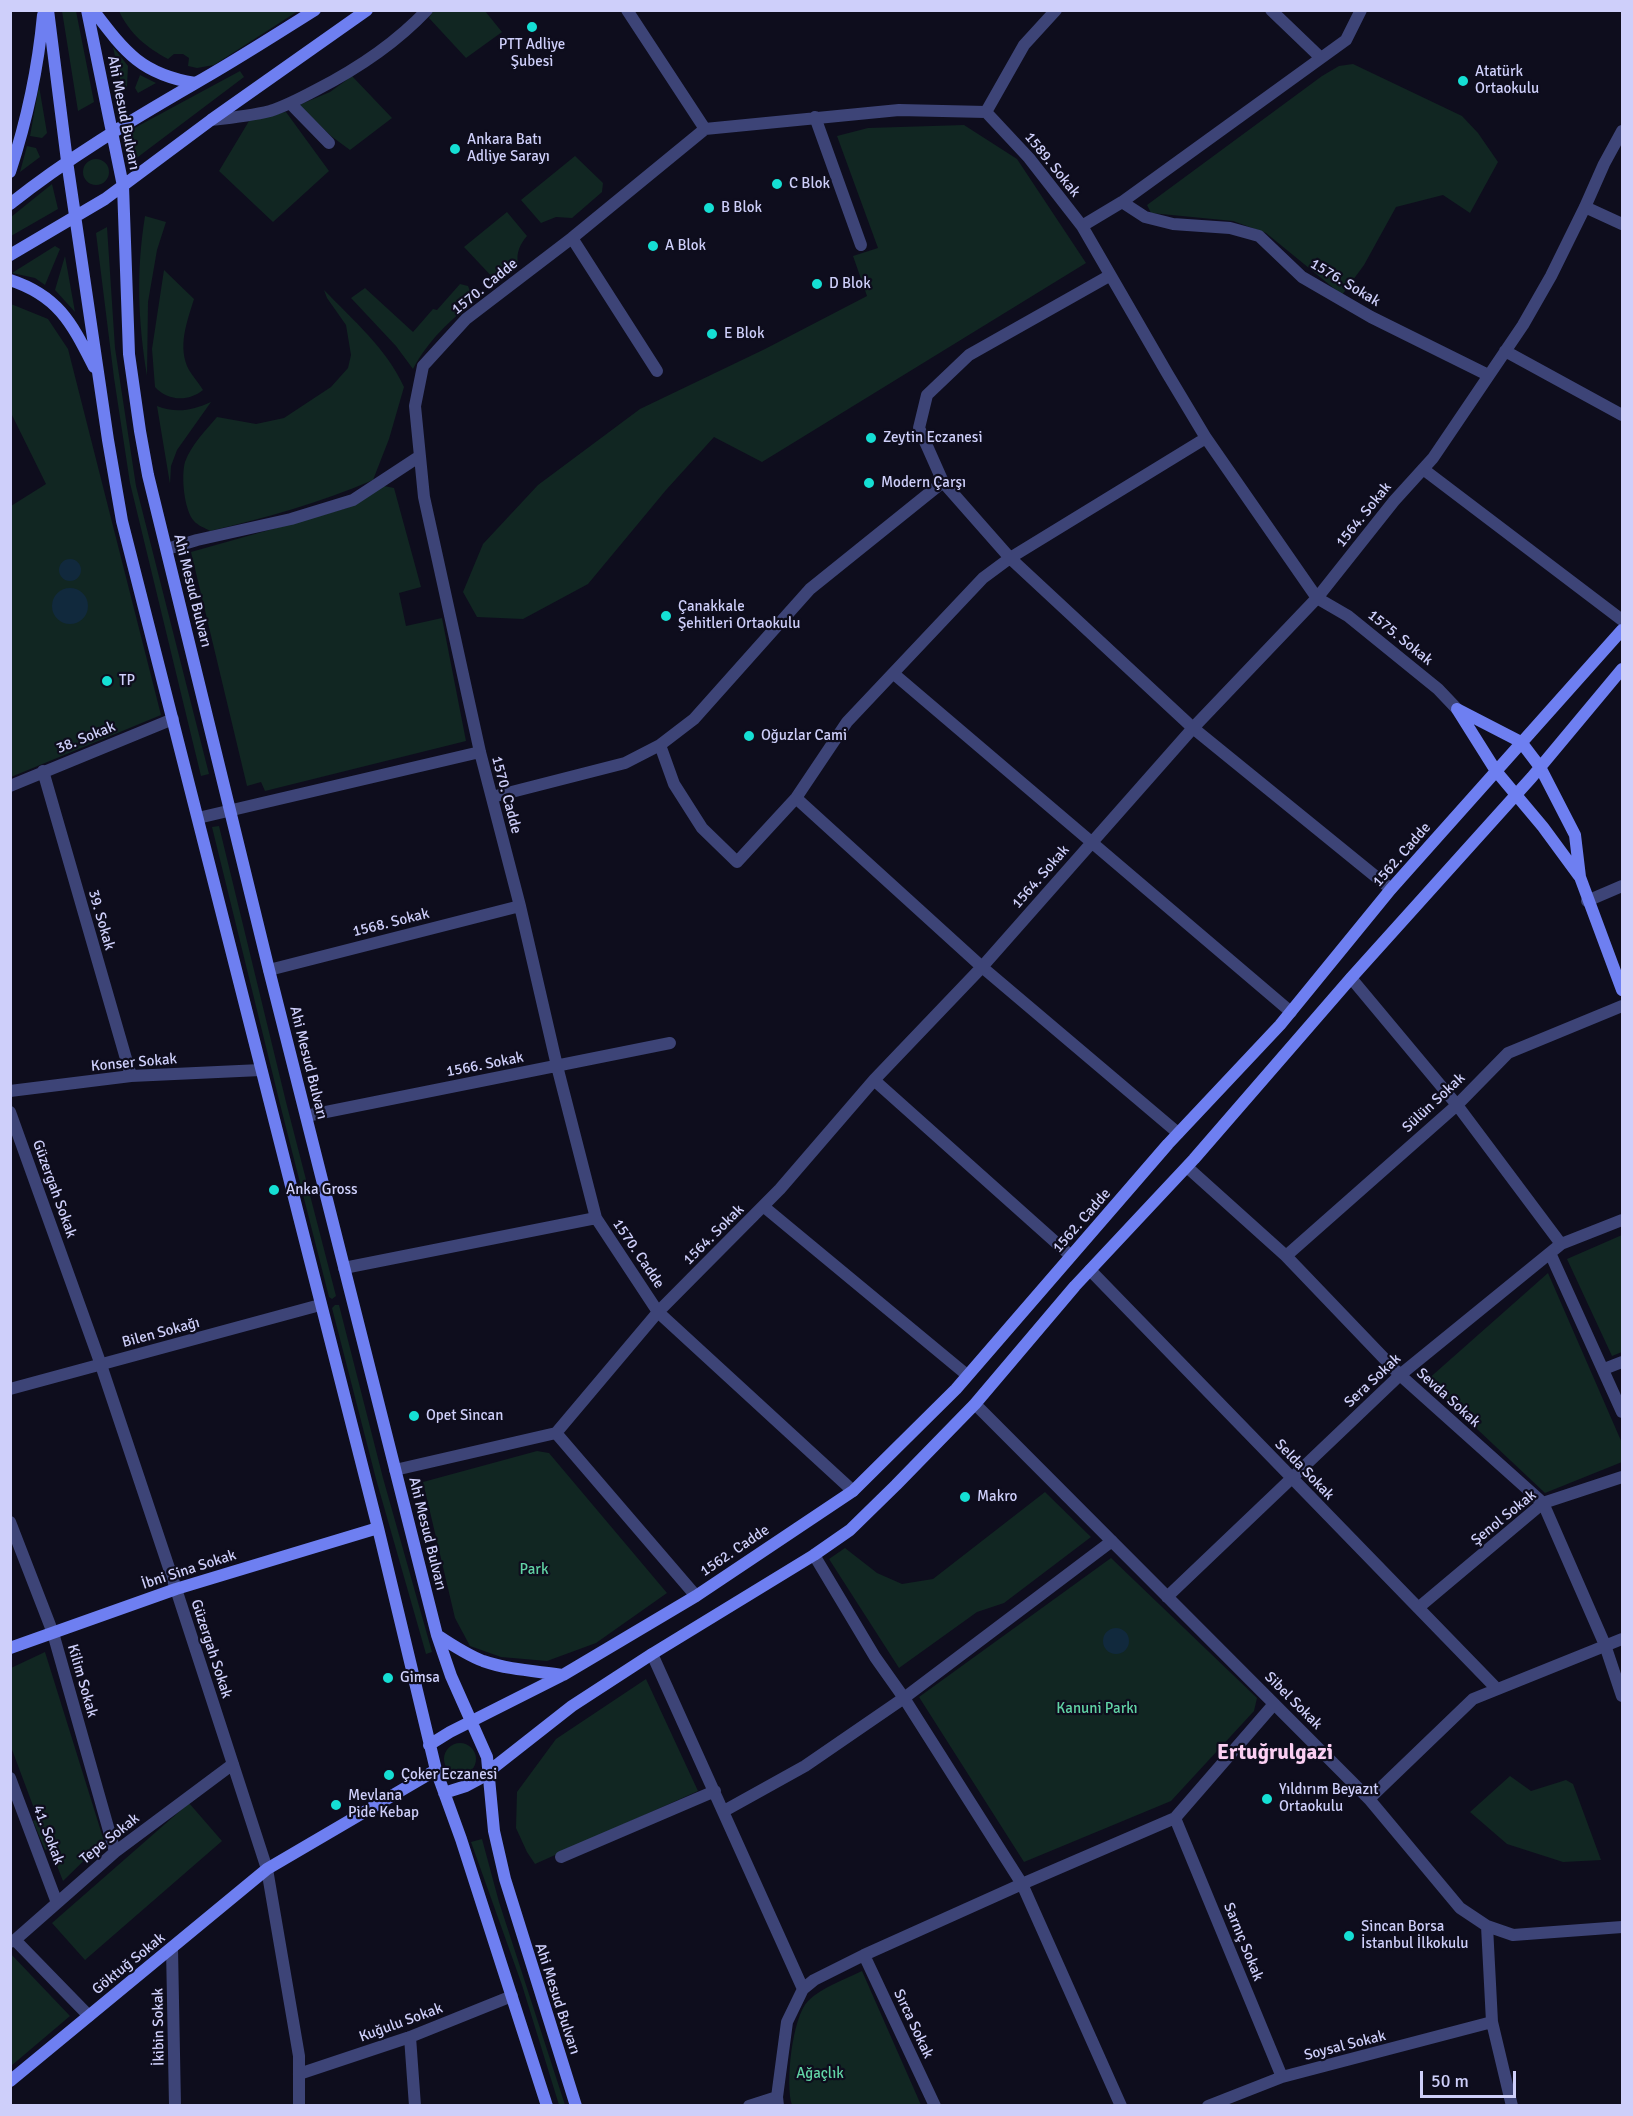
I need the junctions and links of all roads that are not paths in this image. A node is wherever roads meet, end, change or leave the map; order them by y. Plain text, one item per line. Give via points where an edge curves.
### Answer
1 (46, 10) edge
2 (87, 10) edge
3 (93, 10) edge
4 (315, 10) edge
5 (367, 10) edge
6 (427, 10) edge
7 (627, 10) edge
8 (1056, 10) edge
9 (1271, 10) edge
10 (1361, 10) edge
11 (1321, 58) junction
12 (195, 83) junction
13 (290, 103) junction
14 (986, 112) junction
15 (815, 117) junction
16 (211, 120) junction
17 (705, 129) junction
18 (112, 131) junction
19 (1623, 131) edge
20 (329, 143) dead end
21 (67, 161) junction
22 (10, 172) edge
23 (123, 186) junction
24 (1122, 202) junction
25 (10, 204) edge
26 (1586, 207) junction
27 (76, 215) junction
28 (1623, 224) edge
29 (1082, 226) junction
30 (572, 238) junction
31 (861, 245) dead end
32 (10, 255) edge
33 (1109, 276) junction
34 (10, 280) edge
35 (1505, 351) junction
36 (657, 371) dead end
37 (1488, 375) junction
38 (99, 376) junction
39 (1623, 415) edge
40 (1206, 438) junction
41 (420, 456) junction
42 (1423, 469) junction
43 (943, 483) junction
44 (167, 549) junction
45 (1011, 558) junction
46 (1317, 598) junction
47 (1623, 620) edge
48 (1623, 630) edge
49 (1623, 669) edge
50 (894, 674) junction
51 (1457, 709) junction
52 (173, 719) junction
53 (1193, 728) junction
54 (1521, 742) junction
55 (660, 746) junction
56 (480, 752) junction
57 (1540, 767) junction
58 (43, 771) junction
59 (1496, 771) junction
60 (10, 786) edge
61 (1516, 795) junction
62 (492, 796) junction
63 (796, 798) junction
64 (229, 810) junction
65 (198, 818) junction
66 (1090, 843) junction
67 (1580, 877) junction
68 (1623, 886) edge
69 (1391, 889) junction
70 (1587, 901) junction
71 (520, 906) junction
72 (982, 967) junction
73 (269, 970) junction
74 (1351, 978) junction
75 (1623, 990) edge
76 (1623, 1006) edge
77 (1291, 1012) junction
78 (670, 1043) dead end
79 (557, 1066) junction
80 (261, 1070) junction
81 (131, 1076) junction
82 (874, 1080) junction
83 (10, 1090) edge
84 (1457, 1105) junction
85 (10, 1112) edge
86 (306, 1116) junction
87 (1178, 1133) junction
88 (1187, 1167) junction
89 (763, 1206) junction
90 (596, 1218) junction
91 (1623, 1220) edge
92 (1561, 1244) junction
93 (1550, 1253) junction
94 (1071, 1256) junction
95 (1286, 1256) junction
96 (344, 1268) junction
97 (1090, 1270) junction
98 (320, 1305) junction
99 (658, 1312) junction
100 (1623, 1362) edge
101 (101, 1365) junction
102 (1604, 1369) junction
103 (1400, 1375) junction
104 (967, 1376) junction
105 (10, 1389) edge
106 (975, 1404) junction
107 (1623, 1412) edge
108 (556, 1434) junction
109 (395, 1470) junction
110 (1623, 1477) edge
111 (1291, 1479) junction
112 (853, 1491) junction
113 (1543, 1503) junction
114 (10, 1522) edge
115 (378, 1528) junction
116 (1112, 1541) junction
117 (814, 1555) junction
118 (176, 1589) junction
119 (696, 1596) junction
120 (1167, 1597) junction
121 (1418, 1608) junction
122 (53, 1633) junction
123 (437, 1635) junction
124 (1623, 1639) edge
125 (1605, 1646) junction
126 (10, 1648) edge
127 (652, 1654) junction
128 (563, 1675) junction
129 (1497, 1689) junction
130 (1623, 1696) edge
131 (904, 1698) junction
132 (1274, 1704) junction
133 (472, 1722) junction
134 (429, 1745) junction
135 (232, 1764) junction
136 (436, 1770) junction
137 (490, 1771) junction
138 (10, 1778) edge
139 (715, 1791) junction
140 (444, 1793) junction
141 (1369, 1799) junction
142 (724, 1811) junction
143 (1175, 1818) junction
144 (115, 1852) junction
145 (561, 1857) dead end
146 (267, 1869) junction
147 (1022, 1884) junction
148 (57, 1903) junction
149 (1487, 1926) junction
150 (1623, 1927) edge
151 (13, 1941) edge
152 (172, 1948) junction
153 (864, 1955) junction
154 (803, 1989) junction
155 (512, 1996) junction
156 (89, 2016) junction
157 (1492, 2022) junction
158 (410, 2037) junction
159 (299, 2074) junction
160 (1282, 2077) junction
161 (414, 2078) junction
162 (10, 2081) edge
163 (778, 2101) edge
164 (175, 2106) edge
165 (299, 2106) edge
166 (415, 2106) edge
167 (422, 2106) edge
168 (548, 2106) edge
169 (576, 2106) edge
170 (748, 2106) edge
171 (935, 2106) edge
172 (1121, 2106) edge
173 (1208, 2106) edge
174 (1512, 2106) edge

1 - 21 main road
1 - 22 main road via 30,106
2 - 18 main road, Ahi Mesud Bulvarı
3 - 12 main road via 141,65
4 - 12 main road
5 - 16 main road
6 - 13 street via 373,57
7 - 17 street
8 - 14 street via 1024,45
9 - 11 street
10 - 11 street via 1346,40
11 - 24 street
12 - 18 main road
13 - 16 street via 247,116
13 - 20 street
14 - 15 street via 899,110
14 - 29 street, 1589. Sokak via 1029,158
15 - 17 street
15 - 31 street
16 - 23 main road
17 - 30 street, 1570. Cadde
18 - 21 main road
18 - 23 main road, Ahi Mesud Bulvarı
19 - 26 street, 1564. Sokak
21 - 25 main road
21 - 27 main road
23 - 27 main road
23 - 44 main road, Ahi Mesud Bulvarı via 133,386 148,475
24 - 29 street
24 - 37 street, 1576. Sokak via 1145,217 1173,224 1230,228 1259,236 1302,277 1371,317
26 - 28 street
26 - 35 street, 1564. Sokak via 1540,296
27 - 32 main road
27 - 38 main road
29 - 33 street, 1589. Sokak
30 - 36 street
30 - 41 street, 1570. Cadde via 466,319 423,366 415,406
33 - 40 street, 1589. Sokak
33 - 43 street via 969,355 927,396 919,428
34 - 38 main road via 56,305
35 - 37 street, 1564. Sokak
35 - 39 street
37 - 42 street, 1564. Sokak
38 - 52 main road via 122,521
40 - 45 street
40 - 46 street, 1589. Sokak
41 - 44 street via 353,500
41 - 56 street, 1570. Cadde via 424,497
42 - 46 street, 1564. Sokak
42 - 47 street
43 - 45 street
43 - 55 street via 810,589 694,719
44 - 64 main road, Ahi Mesud Bulvarı
45 - 50 street via 983,578
45 - 53 street
46 - 51 street, 1575. Sokak via 1348,616
46 - 53 street, 1564. Sokak
48 - 54 main road, 1562. Cadde
49 - 57 main road
50 - 63 street via 847,722
50 - 66 street
51 - 54 main road
51 - 59 main road
52 - 58 street, 38. Sokak
52 - 65 main road
53 - 66 street, 1564. Sokak
53 - 69 street
54 - 57 main road
54 - 59 main road, 1562. Cadde
55 - 62 street via 625,763
55 - 63 street via 674,784 702,828 737,861
56 - 62 street, 1570. Cadde
56 - 64 street
57 - 61 main road
57 - 67 main road via 1575,835
58 - 60 street, 38. Sokak
58 - 81 street, 39. Sokak
59 - 61 main road
59 - 69 main road, 1562. Cadde
61 - 67 main road
61 - 74 main road
62 - 71 street, 1570. Cadde
63 - 72 street
64 - 65 street
64 - 73 main road, Ahi Mesud Bulvarı
65 - 80 main road
66 - 72 street, 1564. Sokak
66 - 77 street
67 - 70 main road
68 - 70 street
69 - 77 main road, 1562. Cadde
70 - 75 main road
71 - 73 street, 1568. Sokak
71 - 79 street, 1570. Cadde
72 - 82 street, 1564. Sokak
72 - 87 street
73 - 86 main road, Ahi Mesud Bulvarı
74 - 84 street
74 - 88 main road
76 - 84 street, Sülün Sokak via 1508,1053
77 - 87 main road, 1562. Cadde
78 - 79 street, 1566. Sokak
79 - 86 street, 1566. Sokak
79 - 90 street, 1570. Cadde
80 - 81 street, Konser Sokak
80 - 98 main road
81 - 83 street, Konser Sokak
82 - 89 street, 1564. Sokak
82 - 94 street
84 - 92 street
84 - 95 street, Sülün Sokak
85 - 101 street, Güzergah Sokak
86 - 96 main road, Ahi Mesud Bulvarı
87 - 94 main road, 1562. Cadde
88 - 95 street, Sevda Sokak
88 - 97 main road
89 - 99 street, 1564. Sokak
89 - 104 street
90 - 96 street
90 - 99 street, 1570. Cadde
91 - 92 street, Sera Sokak
92 - 93 street, Sera Sokak
93 - 102 street
93 - 103 street, Sera Sokak
94 - 104 main road, 1562. Cadde
95 - 103 street, Sevda Sokak
96 - 109 main road, Ahi Mesud Bulvarı
97 - 106 main road
97 - 111 street, Selda Sokak
98 - 101 street, Bilen Sokağı
98 - 115 main road
99 - 108 street, 1564. Sokak
99 - 112 street, 1570. Cadde
100 - 102 street
101 - 105 street, Bilen Sokağı
101 - 118 street, Güzergah Sokak
102 - 107 street
103 - 111 street, Sera Sokak
103 - 113 street, Sevda Sokak
104 - 112 main road, 1562. Cadde
106 - 116 street, Sibel Sokak
106 - 117 main road via 850,1530
108 - 109 street
108 - 119 street
109 - 123 main road, Ahi Mesud Bulvarı
110 - 113 street, Şenol Sokak
111 - 120 street, Sera Sokak
111 - 121 street, Selda Sokak
112 - 119 main road, 1562. Cadde
113 - 121 street, Şenol Sokak
113 - 125 street, Sevda Sokak
114 - 122 street, Kilim Sokak
115 - 118 main road, İbni Sina Sokak
115 - 134 main road
116 - 120 street, Sibel Sokak
116 - 131 street
117 - 127 main road
117 - 131 street
118 - 122 main road, İbni Sina Sokak
118 - 135 street, Güzergah Sokak
119 - 128 main road, 1562. Cadde
120 - 132 street, Sibel Sokak
121 - 129 street, Selda Sokak
122 - 126 main road, İbni Sina Sokak
122 - 144 street, Kilim Sokak
123 - 128 main road via 482,1660
123 - 133 main road, Ahi Mesud Bulvarı
124 - 125 street
125 - 129 street
125 - 130 street, Sevda Sokak
127 - 137 main road via 572,1706
127 - 139 street
128 - 133 main road, 1562. Cadde
129 - 141 street via 1473,1699
131 - 142 street via 805,1766
131 - 147 street
132 - 141 street, Sibel Sokak
132 - 143 street
133 - 134 main road, 1562. Cadde
133 - 137 main road, Ahi Mesud Bulvarı
134 - 136 main road
135 - 144 street, Tepe Sokak
135 - 146 street, Güzergah Sokak
136 - 140 main road
136 - 146 main road, Göktuğ Sokak
137 - 140 main road via 466,1786
137 - 169 main road, Ahi Mesud Bulvarı via 494,1831 505,1879
138 - 148 street, 41. Sokak
139 - 142 street
139 - 145 street
140 - 155 main road
141 - 149 street, Sibel Sokak via 1460,1908
142 - 154 street
143 - 147 street
143 - 160 street, Sarnıç Sokak
144 - 148 street, Tepe Sokak
146 - 152 main road, Göktuğ Sokak
146 - 159 street, Güzergah Sokak
147 - 153 street
147 - 172 street
148 - 151 street, Tepe Sokak
149 - 150 street, Sibel Sokak via 1514,1935
149 - 157 street
151 - 156 street
152 - 156 main road, Göktuğ Sokak
152 - 164 street, İkibin Sokak
153 - 154 street
153 - 171 street, Sırca Sokak
154 - 163 street via 787,2022
155 - 158 street, Kuğulu Sokak
155 - 168 main road
156 - 162 main road, Göktuğ Sokak
157 - 160 street, Soysal Sokak
157 - 174 street
158 - 159 street, Kuğulu Sokak
158 - 161 street
159 - 165 street, Güzergah Sokak
160 - 173 street, Soysal Sokak
161 - 166 street
161 - 167 street
163 - 170 street

